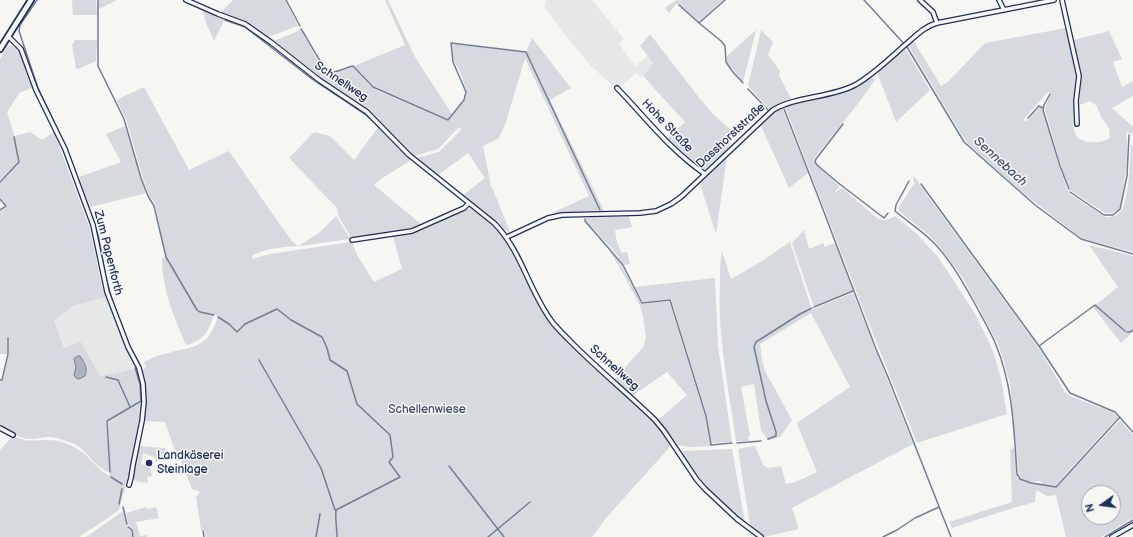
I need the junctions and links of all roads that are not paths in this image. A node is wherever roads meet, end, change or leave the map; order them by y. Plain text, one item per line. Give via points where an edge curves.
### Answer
1 (32, 0) edge
2 (186, 0) edge
3 (920, 0) edge
4 (999, 0) edge
5 (1054, 0) edge
6 (1062, 0) edge
7 (1004, 10) junction
8 (937, 23) junction
9 (8, 36) junction
10 (0, 49) edge
11 (617, 88) dead end
12 (1077, 124) dead end
13 (705, 174) junction
14 (468, 204) junction
15 (507, 237) junction
16 (352, 240) dead end
17 (0, 428) edge
18 (13, 435) dead end
19 (129, 485) dead end
20 (1133, 524) edge
21 (761, 537) edge
22 (1112, 537) edge

1 - 9 street
2 - 14 street, Schnellweg via 245,24 318,80 368,112 409,155
3 - 8 street via 933,12
4 - 7 street
5 - 7 street, Dasshorststraße
6 - 12 street via 1079,76
7 - 8 street, Dasshorststraße
8 - 13 street, Dasshorststraße via 926,27 855,85 773,110
9 - 10 street
9 - 19 street, Zum Papenforth via 21,49 36,90 63,145 93,225 110,300 144,384 142,421
11 - 13 street, Hohe Straße via 679,154
13 - 15 street, Dasshorststraße via 681,197 656,210 640,213 562,215 548,218
14 - 15 street, Schnellweg via 494,223
14 - 16 street via 412,230
15 - 21 street, Schnellweg via 536,297 554,324 590,361 655,420 705,489
17 - 18 street
20 - 22 street

